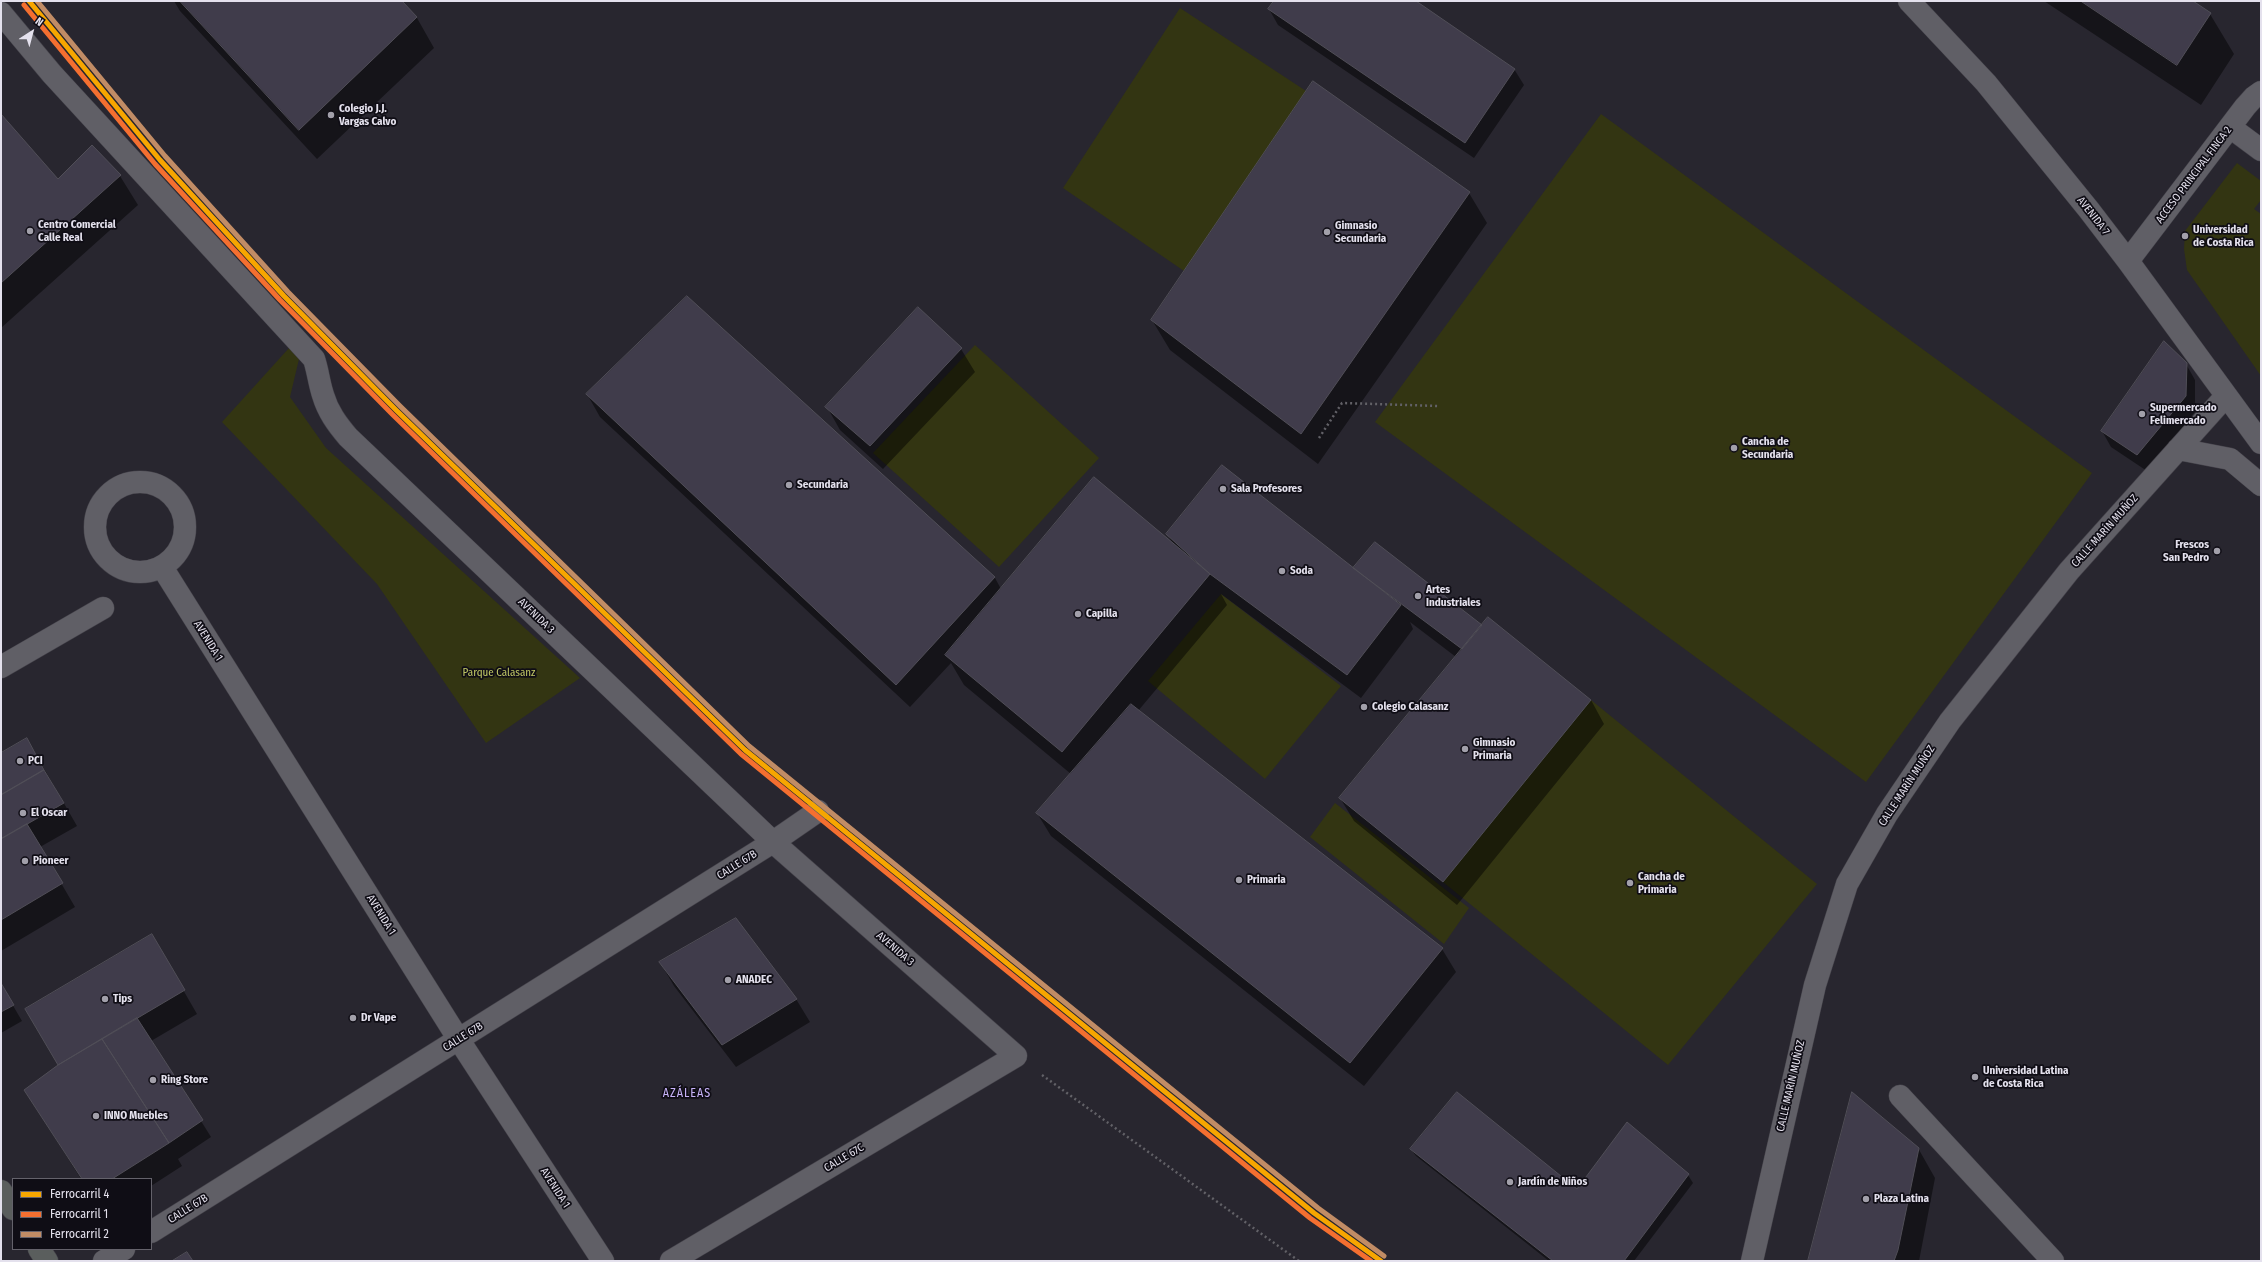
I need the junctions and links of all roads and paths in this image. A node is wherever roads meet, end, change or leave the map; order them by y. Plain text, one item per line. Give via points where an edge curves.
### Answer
1 (1909, 1) edge
2 (1, 14) edge
3 (2261, 92) edge
4 (2230, 127) junction
5 (2261, 150) edge
6 (2128, 261) junction
7 (2225, 397) junction
8 (1439, 406) dead end
9 (1319, 438) dead end
10 (2261, 443) edge
11 (2178, 449) junction
12 (2261, 485) edge
13 (162, 568) junction
14 (102, 608) dead end
15 (1, 667) edge
16 (818, 811) dead end
17 (773, 842) junction
18 (459, 1040) junction
19 (1016, 1056) junction
20 (1900, 1096) dead end
21 (1, 1191) edge
22 (12, 1208) edge
23 (152, 1231) edge
24 (41, 1250) edge
25 (122, 1250) edge
26 (48, 1261) edge
27 (104, 1261) edge
28 (603, 1261) edge
29 (672, 1261) edge
30 (1298, 1261) edge
31 (1752, 1261) edge
32 (2053, 1261) edge

1 - 6 street, AVENIDA 7 via 1986,83
2 - 17 street, AVENIDA 3 via 52,74 314,359 322,394 332,416 348,437
3 - 4 street, ACCESO PRINCIPAL FINCA 2
4 - 5 street
4 - 6 street, ACCESO PRINCIPAL FINCA 2
6 - 7 street, AVENIDA 7
7 - 10 street, AVENIDA 7
7 - 11 street, CALLE MARÍN MUÑOZ
8 - 9 path via 1342,403
11 - 12 street via 2230,459
11 - 31 street, CALLE MARÍN MUÑOZ via 2070,571 1950,721 1887,814 1847,884 1815,985
13 - 13 street via 142,573 122,569 106,557 96,540 95,520 103,500 118,487 137,482 157,486 174,497 184,515 185,535 177,554
13 - 18 street, AVENIDA 1
14 - 15 street
16 - 17 street
17 - 18 street, CALLE 67B
17 - 19 street, AVENIDA 3
18 - 23 street, CALLE 67B
18 - 28 street, AVENIDA 1
19 - 29 street, CALLE 67C
19 - 30 path
20 - 32 street
21 - 22 highway
24 - 26 highway
25 - 27 street

